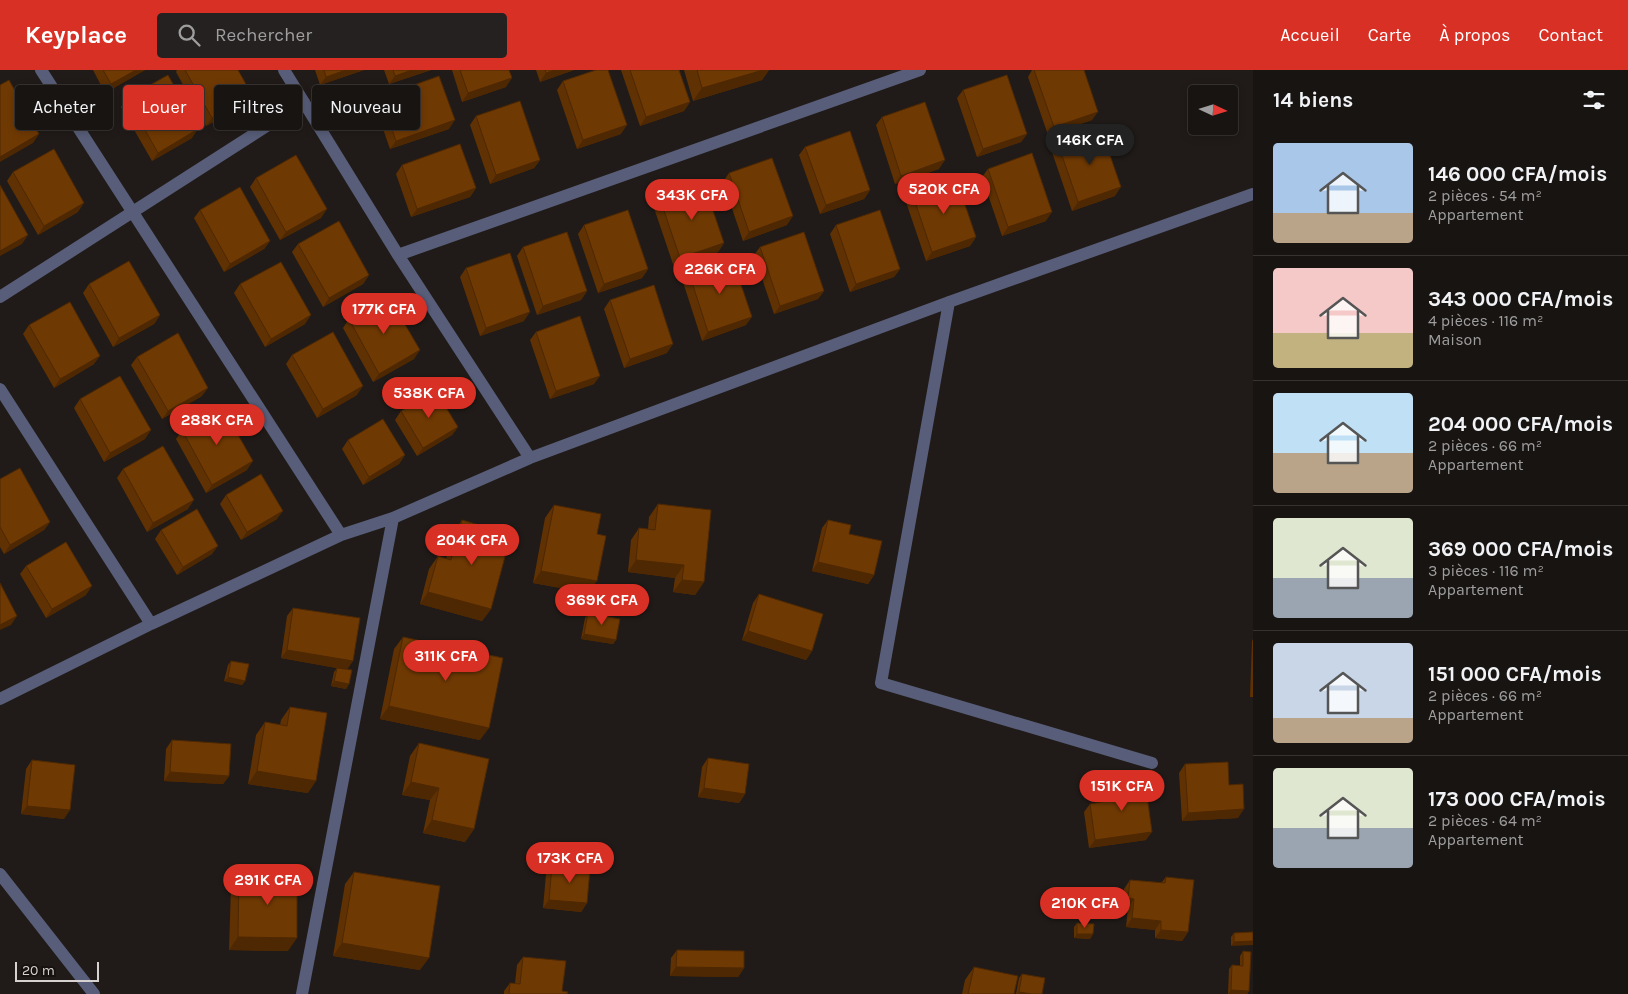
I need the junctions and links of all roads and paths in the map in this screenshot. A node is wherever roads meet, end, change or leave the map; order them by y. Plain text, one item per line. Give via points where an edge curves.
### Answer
1 (41, 70) edge
2 (284, 70) edge
3 (920, 70) edge
4 (304, 102) junction
5 (1253, 194) edge
6 (133, 212) junction
7 (398, 255) junction
8 (0, 297) edge
9 (949, 302) junction
10 (0, 389) edge
11 (530, 458) junction
12 (394, 518) junction
13 (341, 535) junction
14 (151, 624) junction
15 (0, 699) edge
16 (1152, 763) dead end
17 (0, 874) edge
18 (94, 994) edge
19 (302, 994) edge

1 - 6 street
2 - 4 street
3 - 7 street
4 - 6 street
4 - 7 street
5 - 9 street
6 - 8 street
6 - 13 street
7 - 11 street
9 - 11 street
9 - 16 street via 881,683
10 - 14 street
11 - 12 street
12 - 13 street
12 - 19 street
13 - 14 street
14 - 15 street
17 - 18 street

